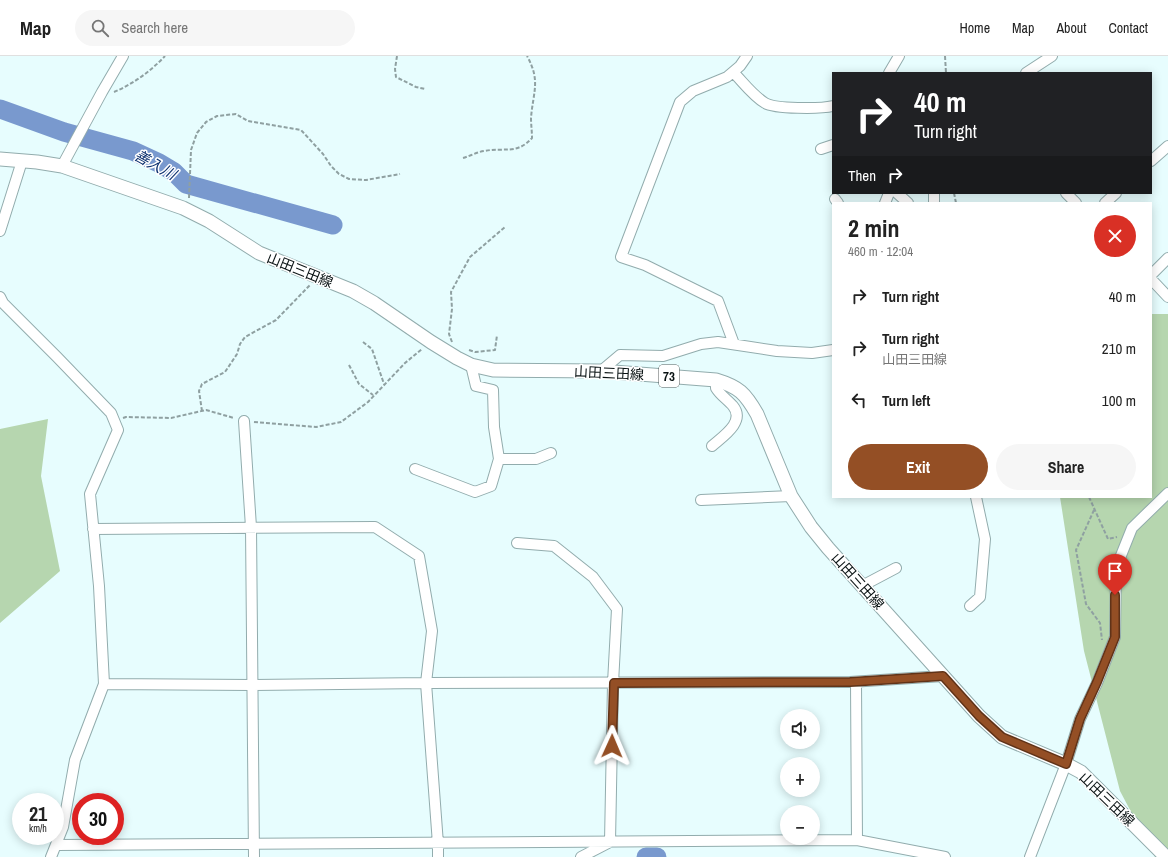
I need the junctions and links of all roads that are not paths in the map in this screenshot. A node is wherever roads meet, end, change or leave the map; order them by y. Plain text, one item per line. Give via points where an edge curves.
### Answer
1 (123, 56) edge
2 (747, 56) edge
3 (899, 56) edge
4 (1052, 56) edge
5 (733, 72) junction
6 (890, 72) edge
7 (1028, 72) edge
8 (832, 106) edge
9 (832, 145) edge
10 (1168, 146) edge
11 (822, 149) dead end
12 (0, 159) edge
13 (1152, 160) edge
14 (22, 161) junction
15 (62, 166) junction
16 (898, 194) edge
17 (1067, 194) edge
18 (1115, 194) edge
19 (907, 202) edge
20 (1075, 202) edge
21 (1106, 202) edge
22 (0, 231) edge
23 (1168, 258) edge
24 (1152, 274) edge
25 (1152, 280) edge
26 (0, 297) edge
27 (1168, 297) edge
28 (734, 344) junction
29 (832, 350) edge
30 (471, 365) junction
31 (601, 371) junction
32 (716, 380) junction
33 (244, 421) dead end
34 (712, 446) dead end
35 (551, 452) dead end
36 (499, 459) junction
37 (415, 469) dead end
38 (1168, 493) edge
39 (791, 496) junction
40 (976, 498) edge
41 (701, 500) dead end
42 (251, 527) junction
43 (93, 528) junction
44 (517, 543) dead end
45 (896, 568) dead end
46 (862, 586) junction
47 (970, 606) dead end
48 (943, 676) junction
49 (856, 682) junction
50 (426, 683) junction
51 (614, 683) junction
52 (104, 684) junction
53 (252, 685) junction
54 (1066, 764) junction
55 (857, 840) junction
56 (610, 842) junction
57 (438, 844) junction
58 (254, 845) junction
59 (56, 846) junction
60 (51, 857) edge
61 (254, 857) edge
62 (438, 857) edge
63 (581, 857) edge
64 (945, 857) edge
65 (1030, 857) edge
66 (1166, 857) edge

1 - 15 street
2 - 5 street
3 - 6 street
4 - 7 street
5 - 8 street via 765,103 791,107
5 - 28 street via 727,77 692,91 680,102 621,257 645,265 718,301
9 - 11 street
10 - 13 street
12 - 14 main road, 山田三田線 / 73
14 - 15 main road, 山田三田線 / 73
14 - 22 street
15 - 30 main road, 山田三田線 / 73 via 183,208 259,253 352,291 430,342
16 - 19 street
17 - 20 street
18 - 21 street
23 - 24 street
25 - 27 street
26 - 43 street via 111,413 118,430 90,494
28 - 29 street via 812,353
28 - 31 street via 701,344 663,356 620,355
30 - 31 main road, 山田三田線 / 73 via 493,370
30 - 36 street via 476,386 493,390 494,427
31 - 32 main road, 山田三田線 / 73
32 - 34 street via 716,388 737,414 736,422 729,431
32 - 39 main road, 山田三田線 / 73 via 742,392 750,402
33 - 42 street
35 - 36 street via 536,459
36 - 37 street via 491,486 475,492
38 - 54 street via 1132,528 1116,568 1115,637 1080,719
39 - 41 street
39 - 46 main road, 山田三田線 / 73 via 828,548
40 - 47 street via 985,539 980,597
42 - 43 street
42 - 50 street via 376,527 419,556 432,631
42 - 53 street
43 - 52 street
44 - 51 street via 554,546 593,577 617,609
45 - 46 street
46 - 48 main road, 山田三田線 / 73
48 - 49 street
48 - 54 main road, 山田三田線 / 73 via 1002,737
49 - 51 street
49 - 55 street
50 - 51 street
50 - 53 street
50 - 57 street
51 - 56 street
52 - 53 street
52 - 59 street via 75,760 63,827
53 - 58 street
54 - 65 street
54 - 66 main road, 山田三田線 / 73 via 1087,778
55 - 56 street
55 - 64 street
56 - 57 street
56 - 63 street
57 - 58 street
57 - 62 street
58 - 59 street
58 - 61 street
59 - 60 street

